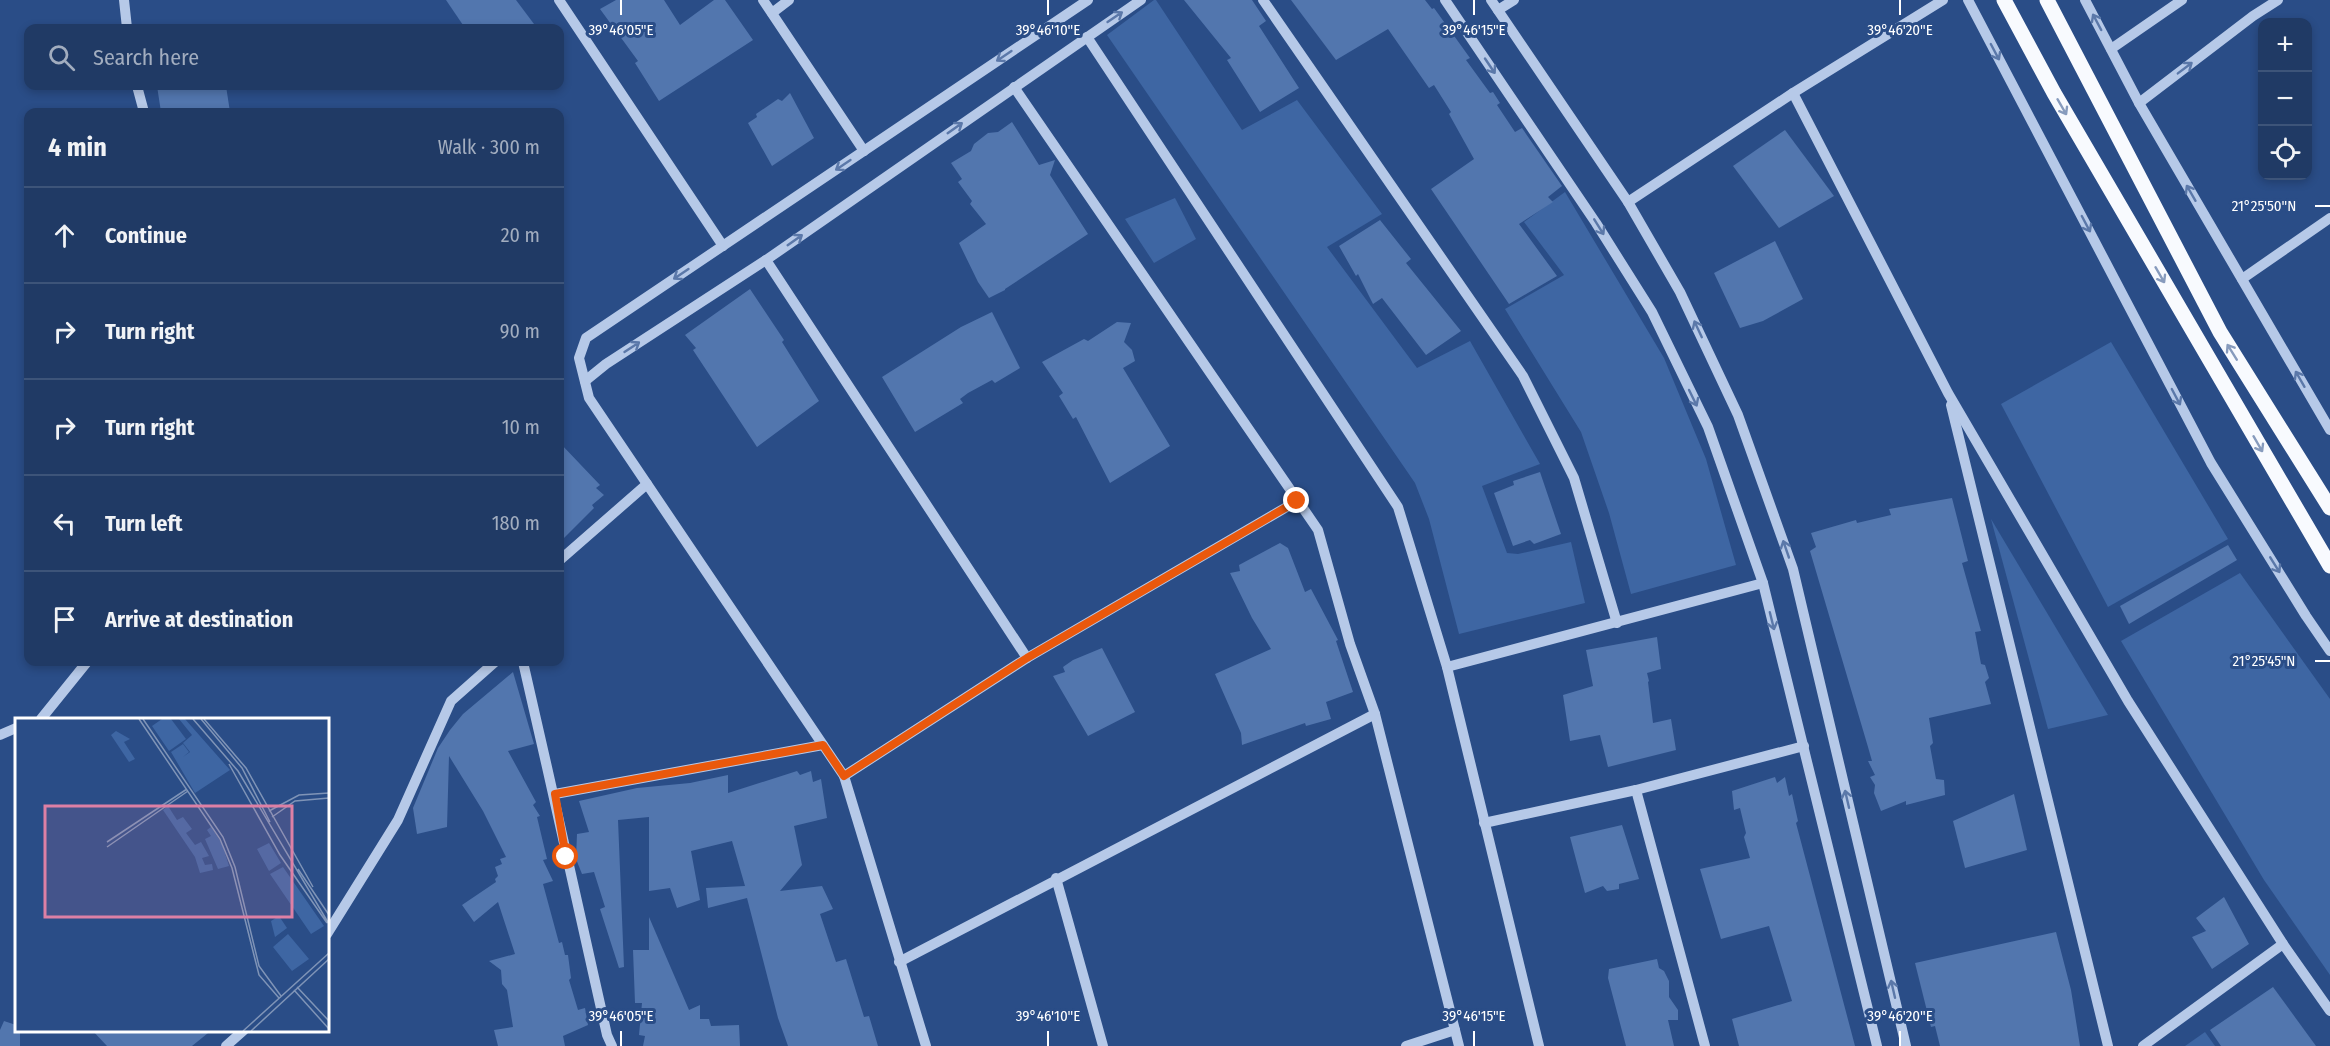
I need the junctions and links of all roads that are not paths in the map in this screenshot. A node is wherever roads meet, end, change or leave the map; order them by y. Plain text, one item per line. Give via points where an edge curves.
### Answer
1 (124, 0) edge
2 (559, 0) edge
3 (763, 0) edge
4 (789, 0) edge
5 (1088, 0) edge
6 (1141, 0) edge
7 (1263, 0) edge
8 (1445, 0) edge
9 (1491, 0) edge
10 (1514, 0) edge
11 (1942, 0) edge
12 (1968, 0) edge
13 (2004, 0) edge
14 (2046, 0) edge
15 (2085, 0) edge
16 (2182, 0) edge
17 (2278, 0) edge
18 (1498, 10) junction
19 (772, 13) junction
20 (127, 24) edge
21 (1087, 37) junction
22 (2111, 48) junction
23 (1014, 87) junction
24 (138, 90) edge
25 (1793, 93) junction
26 (2139, 103) junction
27 (143, 108) edge
28 (864, 151) junction
29 (1629, 202) junction
30 (2330, 218) edge
31 (723, 246) junction
32 (766, 260) junction
33 (2242, 279) junction
34 (585, 381) junction
35 (1948, 393) junction
36 (2330, 430) edge
37 (647, 484) junction
38 (1297, 501) junction
39 (2330, 508) edge
40 (564, 557) edge
41 (2330, 566) edge
42 (1763, 583) junction
43 (1617, 623) junction
44 (2330, 651) edge
45 (1027, 658) junction
46 (84, 666) edge
47 (490, 666) edge
48 (524, 666) edge
49 (1447, 667) junction
50 (1375, 714) junction
51 (42, 718) edge
52 (15, 728) edge
53 (0, 735) edge
54 (823, 745) junction
55 (1804, 746) junction
56 (844, 776) junction
57 (1636, 790) junction
58 (555, 794) junction
59 (1484, 823) junction
60 (1056, 878) junction
61 (328, 932) edge
62 (2283, 944) junction
63 (899, 962) junction
64 (2330, 1011) edge
65 (1455, 1030) junction
66 (242, 1031) edge
67 (226, 1046) edge
68 (612, 1046) edge
69 (926, 1046) edge
70 (1103, 1046) edge
71 (1406, 1046) edge
72 (1459, 1046) edge
73 (1539, 1046) edge
74 (1705, 1046) edge
75 (1877, 1046) edge
76 (1906, 1046) edge
77 (2108, 1046) edge
78 (2143, 1046) edge

1 - 20 street
2 - 31 street
3 - 19 street
4 - 19 street
5 -> 28 street
21 -> 6 street
7 - 43 street via 1523,376 1574,478
8 -> 42 street via 1652,312 1708,427
9 - 18 street
10 - 18 street
11 - 25 street
12 -> 44 street via 2211,463
13 -> 41 main road via 2054,93
39 -> 14 main road via 2220,332
22 -> 15 street
16 - 22 street
26 -> 17 street
18 - 29 street
19 - 28 street
21 - 23 street
21 - 49 street via 1398,507
22 - 26 street
32 -> 23 street
23 - 38 street
24 - 27 street
25 - 29 street
25 - 35 street
33 -> 26 street
28 -> 31 street
76 -> 29 street via 1793,569 1738,415 1680,292
30 - 33 street
31 -> 34 street via 586,338 579,358
34 -> 32 street
32 - 45 street
36 -> 33 street
34 - 37 street via 589,398
35 - 62 street via 2128,701
35 - 77 street
37 - 40 street
37 - 54 street
38 - 45 street
38 - 50 street via 1318,530 1350,644
42 - 43 street
42 -> 55 street
43 - 49 street
45 - 56 street
46 - 51 street
47 - 61 street via 451,701 399,820
48 - 58 street
49 - 59 street
50 - 60 street
50 - 65 street
52 - 53 street
54 - 56 street
54 - 58 street
55 - 57 street
55 - 75 street
56 - 63 street
57 - 59 street
57 - 74 street
58 - 68 street via 571,880
59 - 73 street
60 - 63 street
60 - 70 street
62 - 64 street
62 - 78 street
63 - 69 street
65 - 71 street
65 - 72 street
66 - 67 street

